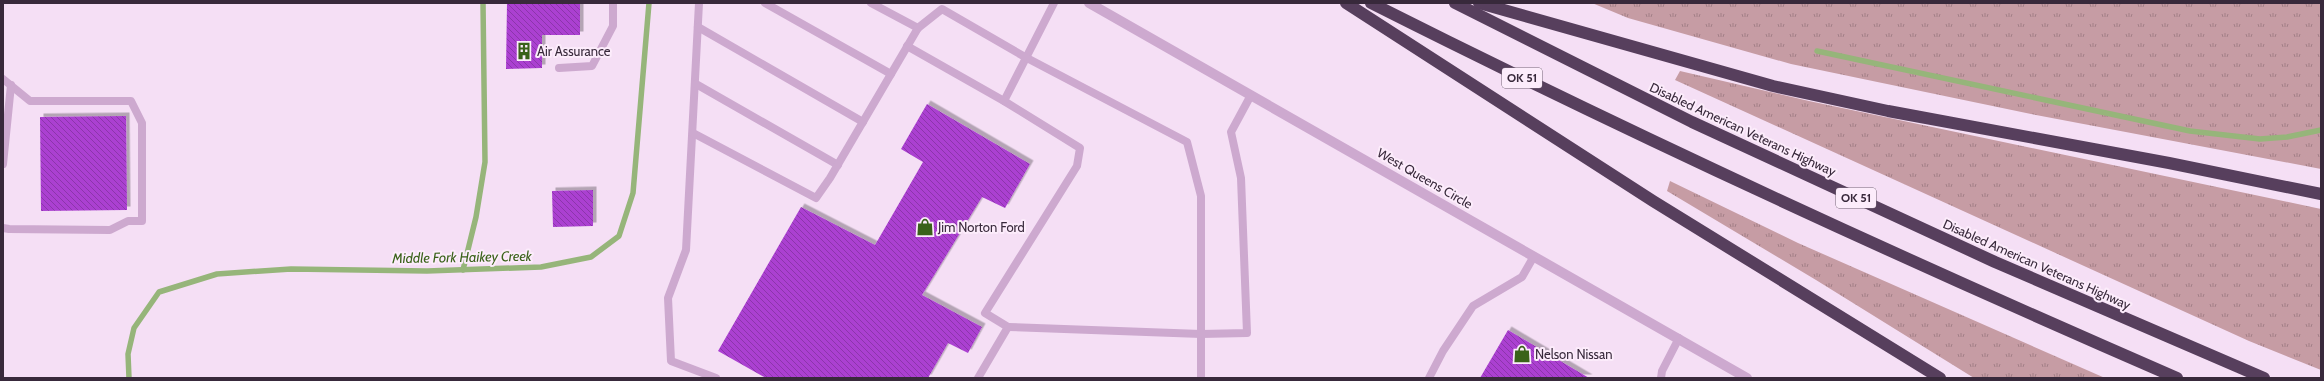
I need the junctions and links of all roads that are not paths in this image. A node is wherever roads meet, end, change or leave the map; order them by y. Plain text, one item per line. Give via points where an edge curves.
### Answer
1 (613, 3) edge
2 (699, 3) edge
3 (765, 3) edge
4 (871, 3) edge
5 (1054, 3) edge
6 (1089, 3) edge
7 (1346, 3) edge
8 (1371, 3) edge
9 (1455, 3) edge
10 (1479, 3) edge
11 (698, 27) junction
12 (918, 28) junction
13 (907, 46) junction
14 (1026, 57) junction
15 (559, 68) dead end
16 (891, 74) junction
17 (3, 79) edge
18 (696, 84) junction
19 (10, 86) junction
20 (1251, 95) junction
21 (1004, 100) junction
22 (863, 122) junction
23 (693, 134) junction
24 (3, 164) edge
25 (838, 164) junction
26 (2321, 194) edge
27 (3, 228) edge
28 (1534, 256) junction
29 (1008, 327) junction
30 (1201, 334) junction
31 (1679, 338) junction
32 (716, 378) edge
33 (978, 378) edge
34 (1202, 378) edge
35 (1429, 378) edge
36 (1661, 378) edge
37 (1747, 378) edge
38 (1940, 378) edge
39 (2177, 378) edge
40 (2264, 378) edge

1 - 15 lane via 613,26 592,66
2 - 11 lane
3 - 16 lane
4 - 12 lane
5 - 14 lane
6 - 20 street, West Queens Circle
7 - 38 highway via 1653,200
8 - 39 highway, OK 51 via 1696,160 1998,300
9 - 40 highway, Disabled American Veterans Highway / OK 51 via 1692,122 1996,262
10 - 26 highway via 1773,86 1888,111
11 - 18 lane
11 - 22 lane
12 - 13 lane
12 - 14 lane via 942,8
13 - 16 lane
13 - 21 lane
14 - 21 lane
14 - 30 lane via 1187,142 1201,196
16 - 22 lane
17 - 19 lane
18 - 23 lane
18 - 25 lane
19 - 24 lane
19 - 27 lane via 30,102 131,102 142,123 142,221 128,221 110,230
20 - 28 street, West Queens Circle
20 - 30 lane via 1231,132 1241,178 1247,333
21 - 29 lane via 1080,148 1077,166 985,314
22 - 25 lane
23 - 25 lane via 816,198
23 - 32 lane via 686,250 668,298 671,361
28 - 31 street, West Queens Circle
28 - 35 lane via 1522,277 1473,306 1443,351
29 - 30 lane
29 - 33 lane
30 - 34 lane
31 - 36 lane
31 - 37 street, West Queens Circle

